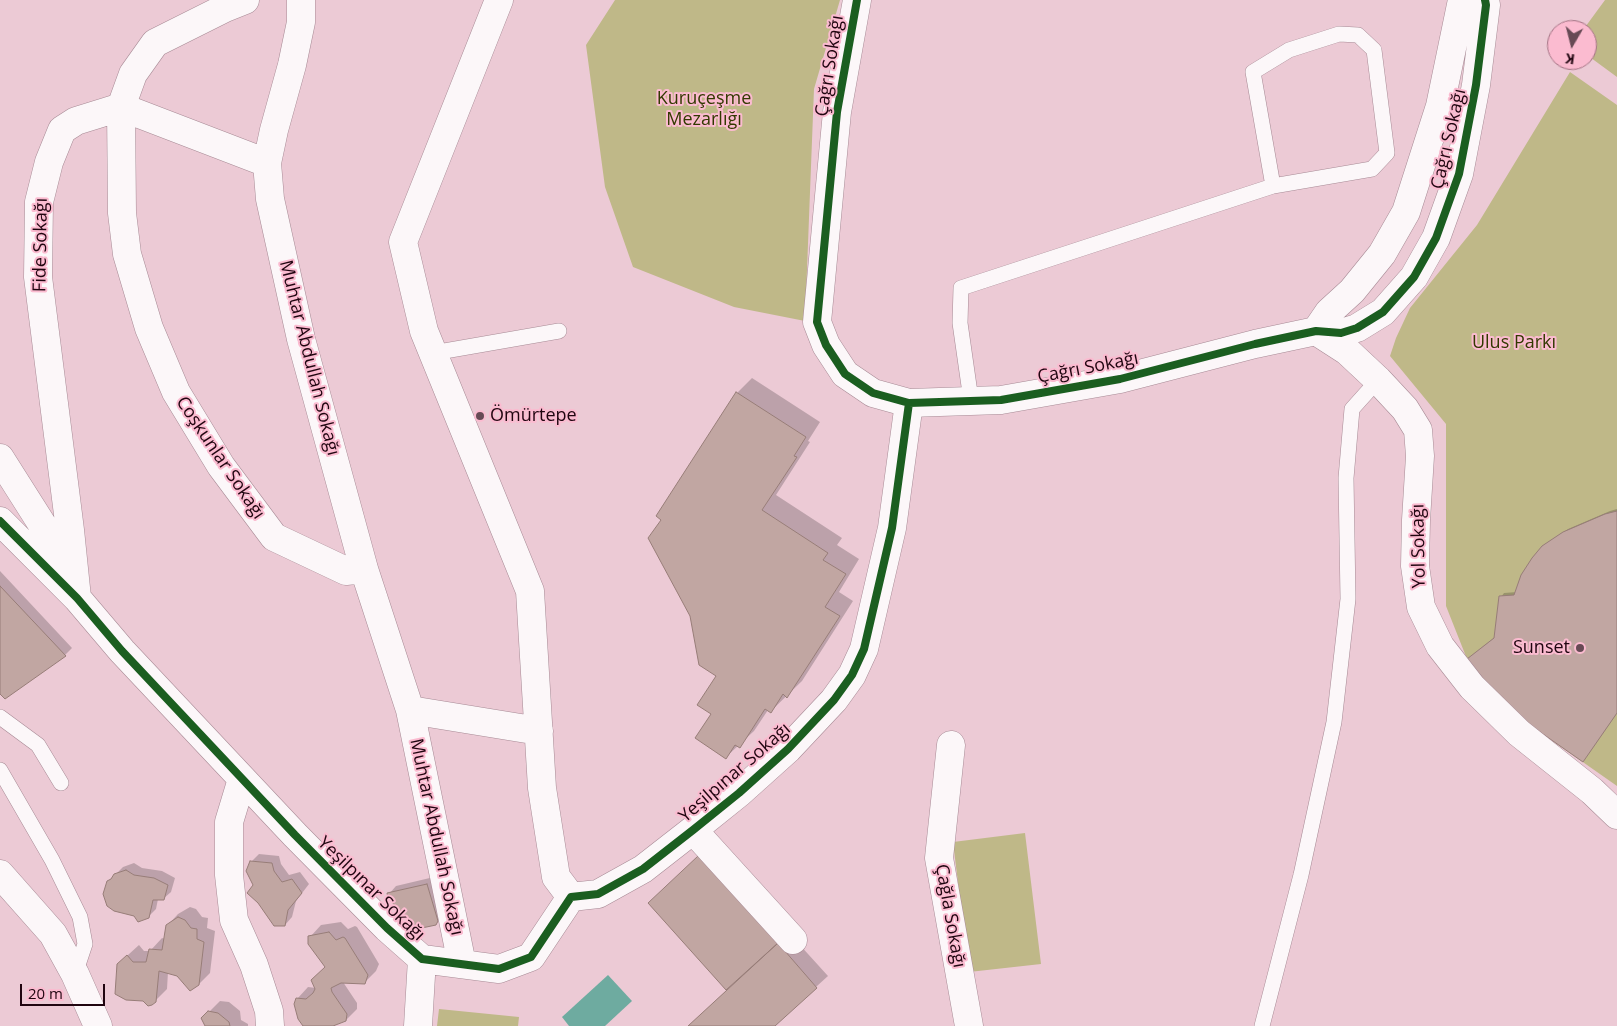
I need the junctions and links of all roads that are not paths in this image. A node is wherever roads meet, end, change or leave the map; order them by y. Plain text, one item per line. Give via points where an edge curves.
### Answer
1 (245, 0) edge
2 (301, 0) edge
3 (499, 0) edge
4 (857, 0) edge
5 (1462, 0) edge
6 (1485, 0) edge
7 (121, 107) junction
8 (266, 163) junction
9 (1273, 186) junction
10 (559, 331) dead end
11 (1316, 331) junction
12 (433, 353) junction
13 (1378, 380) junction
14 (971, 400) junction
15 (909, 403) junction
16 (0, 458) edge
17 (0, 521) edge
18 (364, 569) junction
19 (75, 586) junction
20 (410, 710) junction
21 (0, 717) edge
22 (538, 731) junction
23 (951, 745) dead end
24 (0, 770) edge
25 (242, 779) junction
26 (61, 783) dead end
27 (1617, 815) edge
28 (693, 830) junction
29 (0, 874) edge
30 (571, 896) junction
31 (793, 940) dead end
32 (422, 959) junction
33 (462, 964) junction
34 (75, 974) junction
35 (98, 1026) edge
36 (270, 1026) edge
37 (418, 1026) edge
38 (968, 1026) edge
39 (1262, 1026) edge

1 - 7 street via 155,43 133,74
2 - 8 street, Muhtar Abdullah Sokağı via 301,22 292,65
3 - 12 street via 403,242 424,331
4 - 15 street, Çağrı Sokağı via 837,112 818,322 826,345 844,374 873,393
5 - 11 street, Çağrı Sokağı via 1440,106 1406,212 1382,254
6 - 11 street, Çağrı Sokağı via 1476,85 1459,174 1436,238 1414,277 1383,312 1357,328 1341,333
7 - 8 street
7 - 18 street, Coşkunlar Sokağı via 122,213 127,254 148,328 176,392 221,466 274,538 346,571
7 - 19 street, Fide Sokağı via 76,121 62,130 49,162 39,202 38,277
8 - 18 street, Muhtar Abdullah Sokağı via 270,199 301,339
9 - 9 lane via 1253,72 1289,50 1339,34 1358,35 1374,50 1387,153 1372,170
9 - 14 lane via 962,288 960,323
10 - 12 lane
11 - 13 street, Yol Sokağı via 1347,351
11 - 14 street, Çağrı Sokağı via 1120,379 1001,400
12 - 22 street via 530,591
13 - 27 street, Yol Sokağı via 1405,409 1418,430 1420,456 1415,566 1421,607 1440,646 1472,687 1519,732
13 - 39 lane via 1352,409 1346,478 1348,599 1334,722 1301,875
14 - 15 street, Çağrı Sokağı
15 - 28 street, Yeşilpınar Sokağı via 892,528 864,649 852,675 834,700 788,749
16 - 19 street
17 - 19 street, Yeşilpınar Sokağı
18 - 20 street, Muhtar Abdullah Sokağı
19 - 25 street, Yeşilpınar Sokağı via 122,651
20 - 22 street, Muhtar Abdullah Sokağı
20 - 33 street, Muhtar Abdullah Sokağı
21 - 26 lane via 38,745
22 - 30 street via 542,788 556,877
23 - 38 street, Çağla Sokağı via 939,858
24 - 34 lane via 52,860 80,917 85,944
25 - 32 street, Yeşilpınar Sokağı via 387,928
25 - 36 street via 229,822 229,875 234,920 254,965 269,1011
28 - 30 street, Yeşilpınar Sokağı via 643,869 598,894
28 - 31 street
29 - 34 street via 52,934
30 - 33 street, Yeşilpınar Sokağı via 531,957 499,968
32 - 33 street, Yeşilpınar Sokağı
32 - 37 street
34 - 35 street

